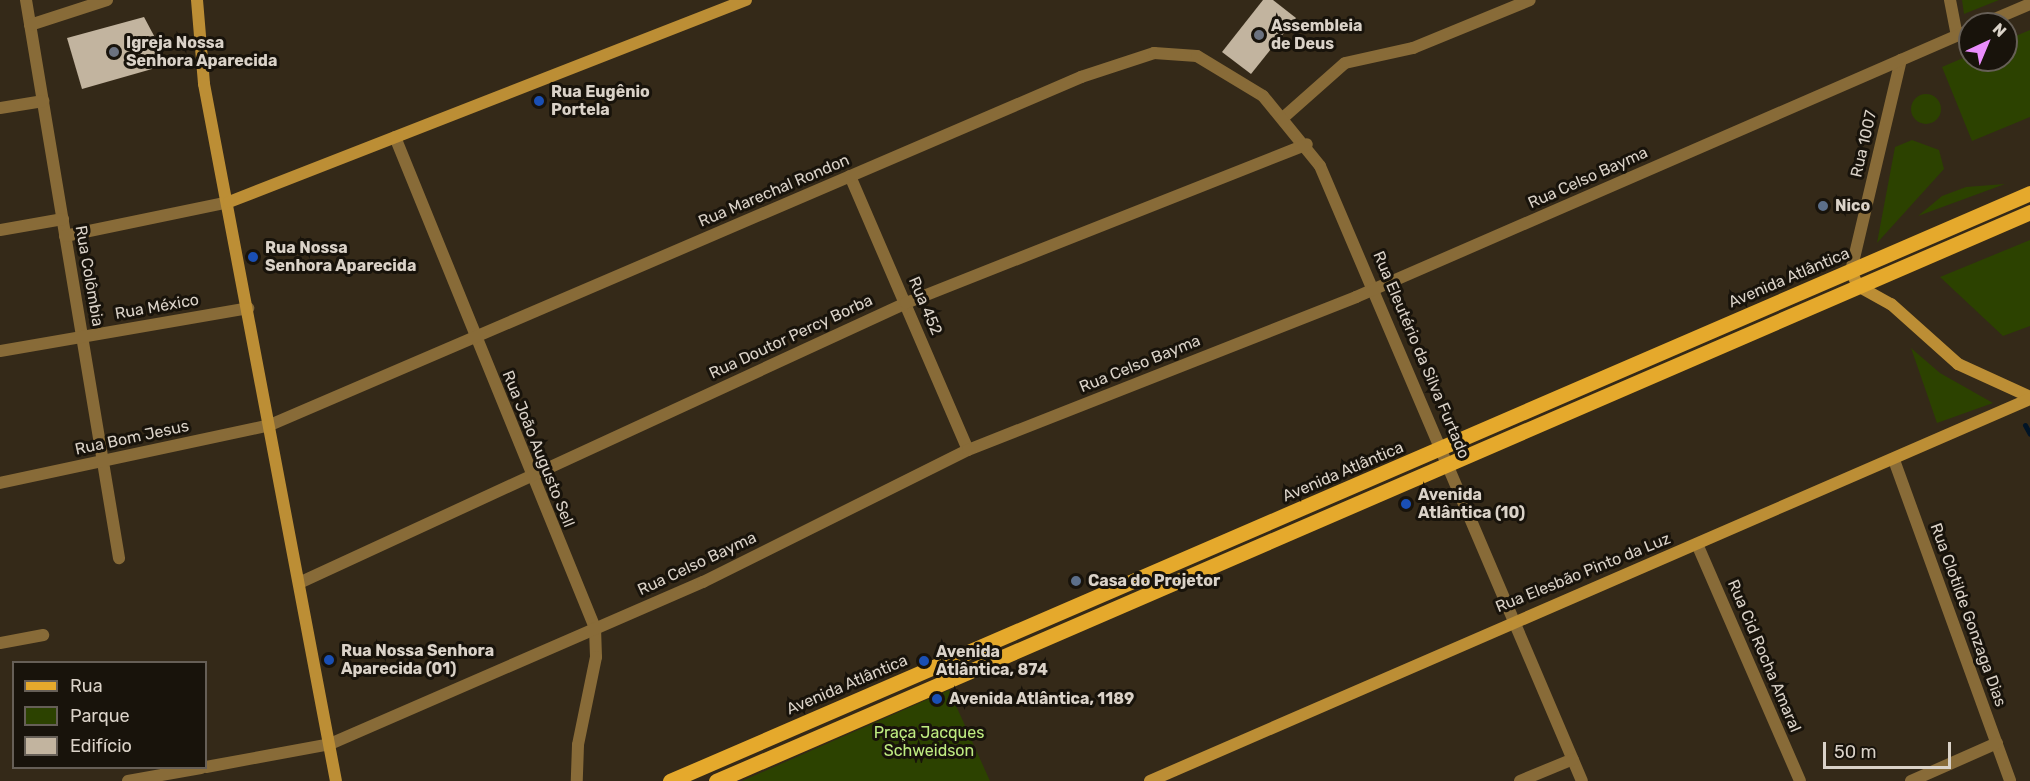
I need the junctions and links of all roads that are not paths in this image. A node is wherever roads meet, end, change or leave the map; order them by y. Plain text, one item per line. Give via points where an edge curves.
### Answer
1 (26, 0) edge
2 (107, 0) edge
3 (197, 0) edge
4 (746, 0) edge
5 (1530, 0) edge
6 (1950, 0) edge
7 (2030, 4) edge
8 (2011, 12) edge
9 (30, 25) junction
10 (1957, 35) joint
11 (1901, 60) junction
12 (43, 101) junction
13 (0, 108) edge
14 (1284, 117) junction
15 (395, 137) junction
16 (1307, 144) junction
17 (850, 177) junction
18 (2030, 193) edge
19 (229, 202) junction
20 (2030, 212) edge
21 (63, 219) junction
22 (0, 230) edge
23 (65, 236) junction
24 (1851, 271) junction
25 (1858, 285) junction
26 (1374, 289) junction
27 (906, 303) junction
28 (248, 308) junction
29 (82, 337) junction
30 (475, 337) junction
31 (0, 351) edge
32 (1645, 359) junction
33 (1652, 374) junction
34 (2030, 398) edge
35 (270, 425) junction
36 (1443, 449) junction
37 (968, 450) junction
38 (1894, 460) junction
39 (103, 461) junction
40 (1449, 464) junction
41 (529, 476) junction
42 (0, 483) edge
43 (1303, 509) junction
44 (1310, 523) junction
45 (1697, 544) junction
46 (119, 558) dead end
47 (299, 583) junction
48 (1516, 618) junction
49 (595, 628) junction
50 (1016, 632) junction
51 (43, 635) dead end
52 (0, 643) edge
53 (1023, 648) junction
54 (1997, 742) junction
55 (330, 744) junction
56 (1573, 759) junction
57 (207, 766) edge
58 (192, 769) edge
59 (128, 781) edge
60 (336, 781) edge
61 (577, 781) edge
62 (670, 781) edge
63 (716, 781) edge
64 (1150, 781) edge
65 (1520, 781) edge
66 (1582, 781) edge
67 (1800, 781) edge
68 (1911, 781) edge
69 (2010, 781) edge

1 - 9 street, Rua Colômbia
2 - 9 street
3 - 19 street via 204,84
4 - 15 street
5 - 14 street via 1413,48 1345,63
6 - 10 street
7 - 8 street
9 - 12 street, Rua Colômbia
10 - 11 street, Rua Celso Bayma
11 - 24 street, Rua 1007
11 - 26 street, Rua Celso Bayma
12 - 13 street
12 - 21 street, Rua Colômbia
14 - 16 street, Rua Eleutério da Silva Furtado
14 - 17 street, Rua Marechal Rondon via 1213,62 1154,53 1081,77
15 - 19 street
15 - 30 street, Rua João Augusto Sell
16 - 26 street, Rua Eleutério da Silva Furtado
16 - 27 street, Rua Doutor Percy Borba
17 - 27 street, Rua 452
17 - 30 street, Rua Marechal Rondon
18 - 24 main road, Avenida Atlântica
19 - 23 street
19 - 28 street
20 - 25 main road, Avenida Atlântica
21 - 22 street
21 - 23 street, Rua Colômbia
23 - 29 street, Rua Colômbia
24 - 25 street
24 - 32 main road, Avenida Atlântica
25 - 33 main road, Avenida Atlântica
25 - 34 street via 1891,303 1958,364
26 - 36 street, Rua Eleutério da Silva Furtado
26 - 37 street, Rua Celso Bayma
27 - 37 street, Rua 452
27 - 41 street, Rua Doutor Percy Borba
28 - 29 street, Rua México
28 - 35 street
29 - 31 street, Rua México
29 - 39 street, Rua Colômbia
30 - 35 street, Rua Marechal Rondon
30 - 41 street, Rua João Augusto Sell
32 - 33 main road
32 - 36 main road, Avenida Atlântica
33 - 40 main road, Avenida Atlântica
34 - 38 street, Rua Elesbão Pinto da Luz
35 - 39 street, Rua Bom Jesus
35 - 47 street
36 - 40 street, Rua Eleutério da Silva Furtado
36 - 43 main road, Avenida Atlântica
37 - 49 street, Rua Celso Bayma via 703,582
38 - 45 street, Rua Elesbão Pinto da Luz
38 - 54 street, Rua Clotilde Gonzaga Dias
39 - 42 street, Rua Bom Jesus
39 - 46 street, Rua Colômbia
40 - 44 main road, Avenida Atlântica
40 - 48 street, Rua Eleutério da Silva Furtado
41 - 47 street, Rua Doutor Percy Borba
41 - 49 street, Rua João Augusto Sell
43 - 44 main road
43 - 50 main road, Avenida Atlântica
44 - 53 main road, Avenida Atlântica
45 - 48 street, Rua Elesbão Pinto da Luz
45 - 67 street, Rua Cid Rocha Amaral
47 - 55 street
48 - 56 street, Rua Eleutério da Silva Furtado
48 - 64 street, Rua Elesbão Pinto da Luz
49 - 55 street, Rua Celso Bayma
49 - 61 street, Rua João Augusto Sell via 596,657 578,745
50 - 53 main road
50 - 62 main road, Avenida Atlântica
51 - 52 street
53 - 63 main road, Avenida Atlântica
54 - 68 street
54 - 69 street, Rua Clotilde Gonzaga Dias
55 - 57 street, Rua Celso Bayma
55 - 60 street
56 - 65 street
56 - 66 street, Rua Eleutério da Silva Furtado
58 - 59 street, Rua Celso Bayma

